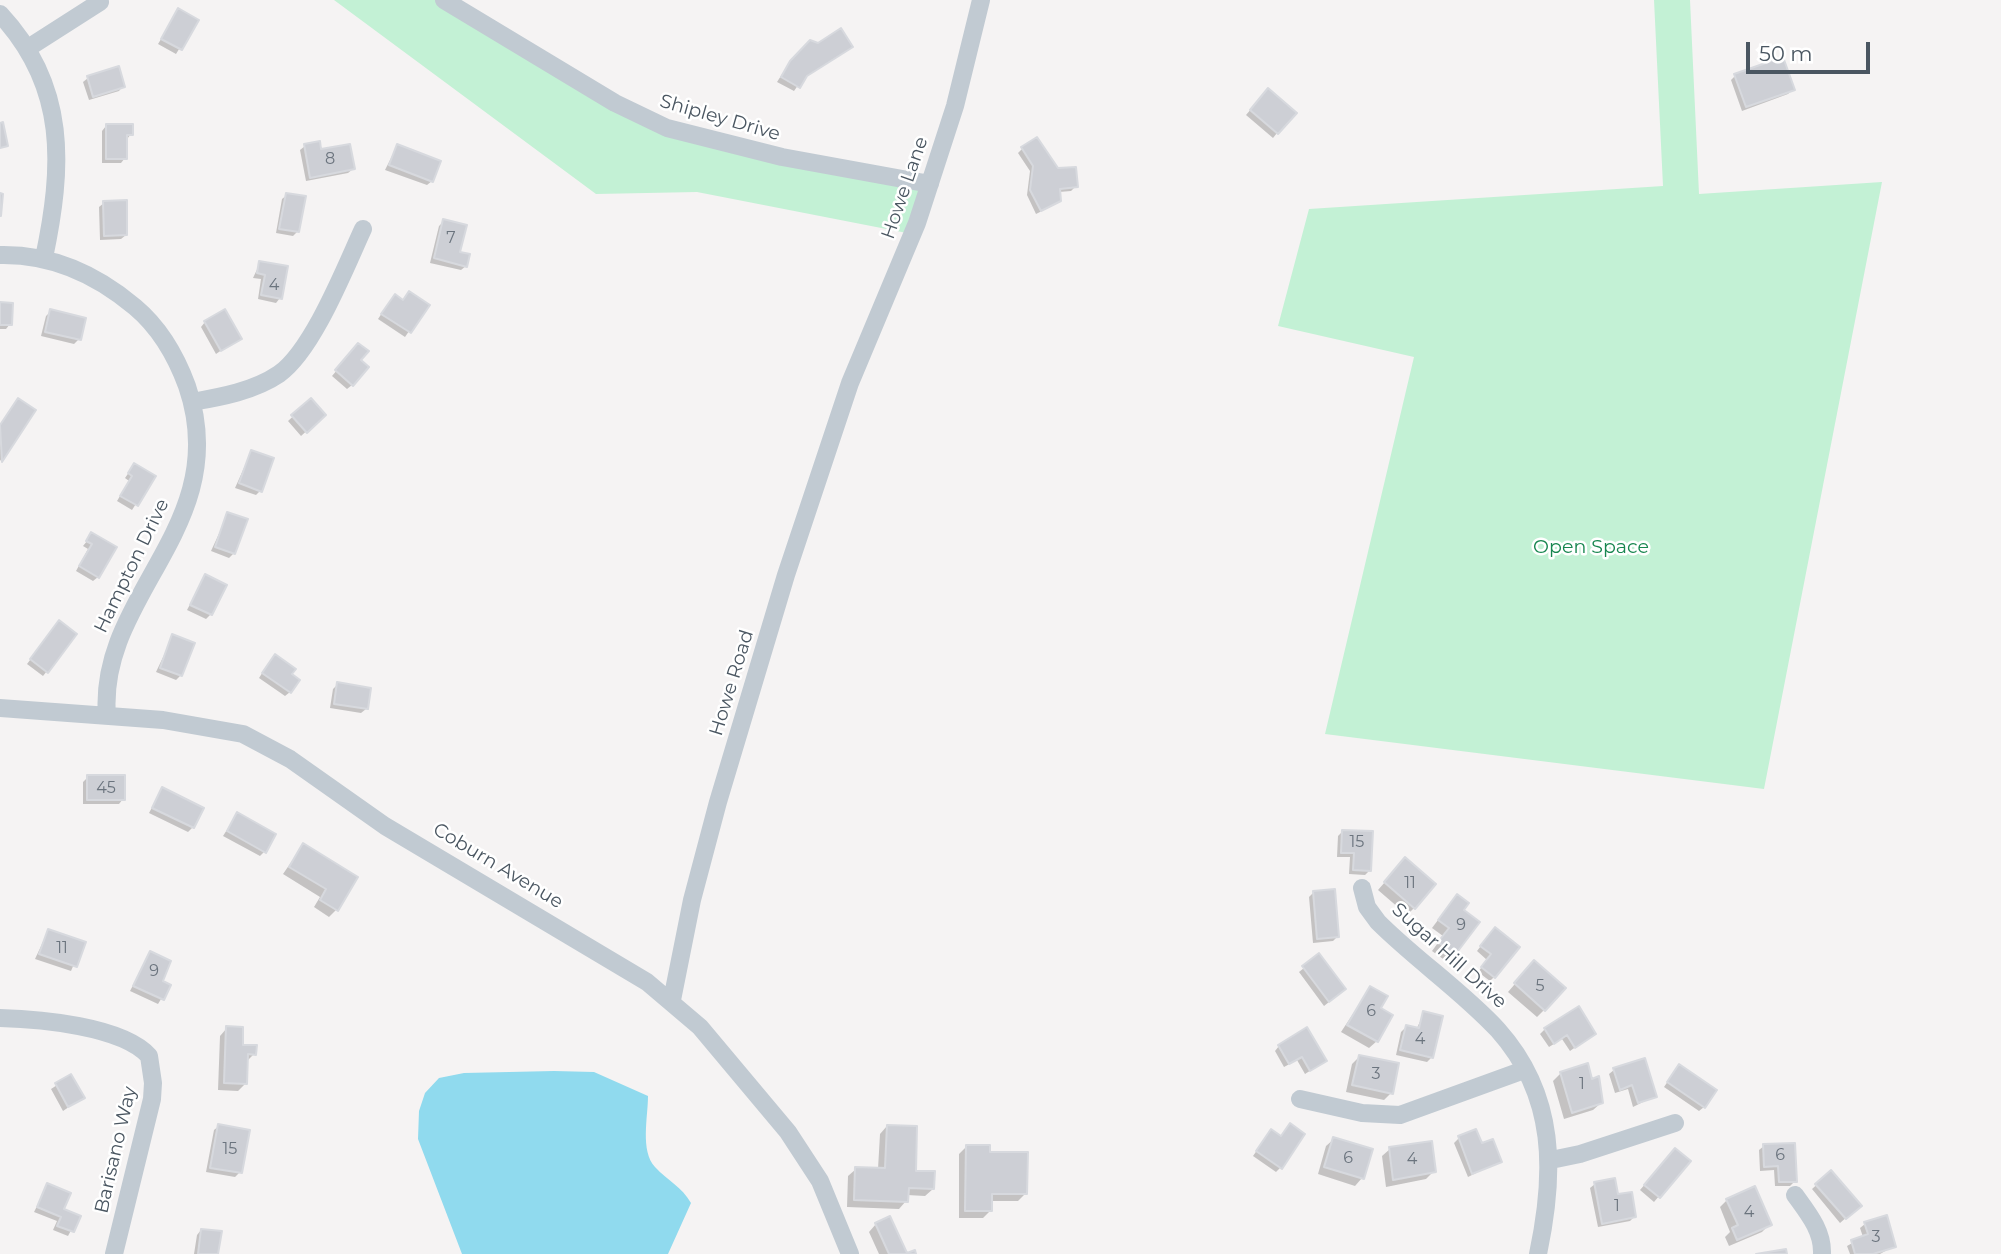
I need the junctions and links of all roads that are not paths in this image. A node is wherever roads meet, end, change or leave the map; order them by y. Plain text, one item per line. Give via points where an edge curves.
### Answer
1 (444, 0) edge
2 (981, 0) edge
3 (100, 2) dead end
4 (0, 14) edge
5 (29, 48) junction
6 (930, 184) junction
7 (363, 229) dead end
8 (0, 255) edge
9 (44, 258) junction
10 (850, 383) joint
11 (192, 402) junction
12 (0, 708) edge
13 (107, 716) junction
14 (1362, 888) dead end
15 (672, 1000) junction
16 (0, 1018) edge
17 (1524, 1070) junction
18 (1300, 1099) dead end
19 (1675, 1124) dead end
20 (1551, 1160) junction
21 (1795, 1195) dead end
22 (114, 1254) edge
23 (850, 1254) edge
24 (1538, 1254) edge
25 (1822, 1254) edge

1 - 6 street, Shipley Drive via 615,103 667,128 782,157
2 - 6 street, Howe Lane
3 - 5 street
4 - 5 street
5 - 9 street via 49,94 56,130 55,203
6 - 10 street, Howe Lane
7 - 11 street via 312,332 281,373 221,397
8 - 9 street, Hampton Drive
9 - 11 street, Hampton Drive via 86,274 143,313 170,348
10 - 15 street, Howe Road via 718,802
11 - 13 street, Hampton Drive via 197,446 191,492 180,524 117,644 109,668
12 - 13 street, Coburn Avenue
13 - 15 street, Coburn Avenue via 215,727 266,744 385,826 589,945
14 - 17 street, Sugar Hill Drive via 1367,907 1378,922 1500,1032
15 - 23 street, Coburn Avenue via 789,1132 820,1181
16 - 22 street, Barisano Way via 42,1021 116,1037 149,1056 152,1099
17 - 18 street via 1400,1115 1362,1113
17 - 20 street, Sugar Hill Drive via 1538,1102
19 - 20 street
20 - 24 street, Sugar Hill Drive
21 - 25 street via 1812,1218

